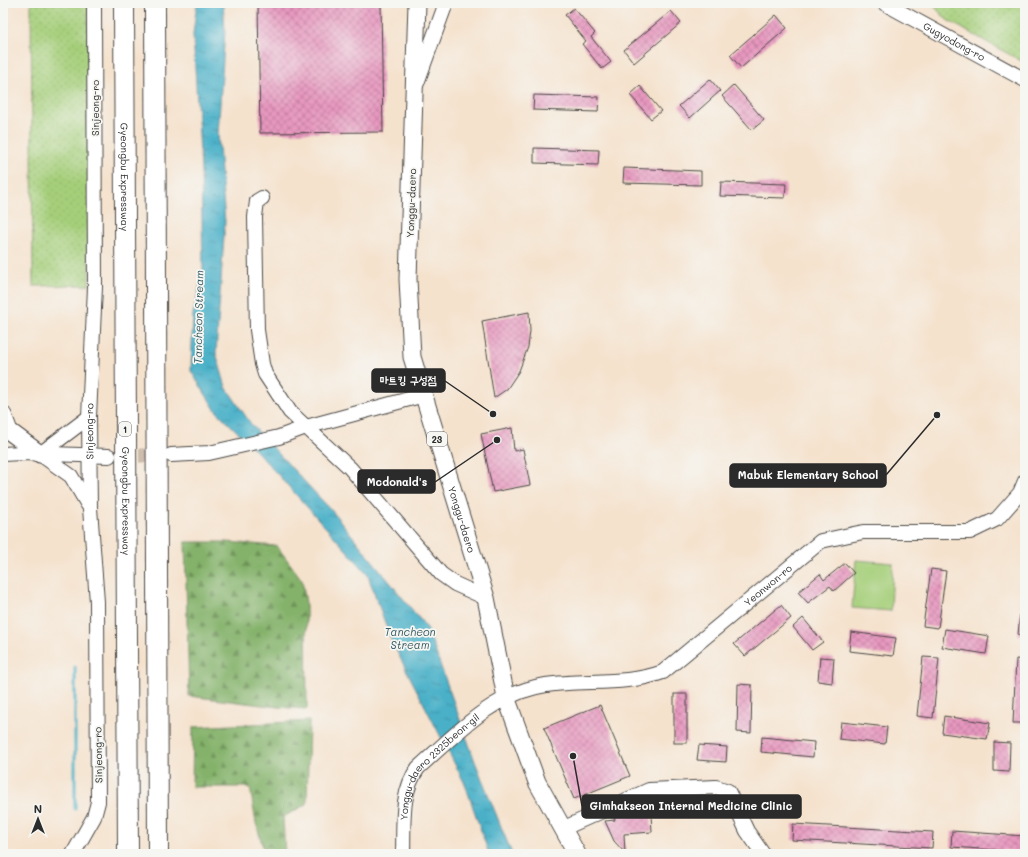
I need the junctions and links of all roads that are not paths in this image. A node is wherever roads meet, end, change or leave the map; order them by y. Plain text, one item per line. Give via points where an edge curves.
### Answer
1 (94, 3) edge
2 (124, 3) edge
3 (155, 3) edge
4 (417, 3) edge
5 (446, 3) edge
6 (884, 3) edge
7 (1025, 80) edge
8 (414, 89) junction
9 (262, 198) dead end
10 (424, 395) junction
11 (3, 414) edge
12 (89, 417) junction
13 (306, 427) junction
14 (3, 454) edge
15 (40, 454) junction
16 (90, 455) junction
17 (171, 455) tunnel mouth
18 (109, 456) tunnel mouth
19 (1023, 489) edge
20 (90, 508) junction
21 (486, 598) junction
22 (506, 697) junction
23 (562, 829) junction
24 (73, 854) edge
25 (128, 854) edge
26 (158, 854) edge
27 (403, 854) edge
28 (577, 854) edge
29 (762, 854) edge

1 - 12 street, Sinjeong-ro via 95,287
2 - 25 highway, Gyeongbu Expressway / 1
3 - 26 highway
4 - 8 main road, Yonggu-daero / 23
5 - 8 street
6 - 7 street, Gugyodong-ro
8 - 10 main road, Yonggu-daero / 23 via 409,323 412,357
9 - 13 street via 257,202 255,217 257,330 262,364 265,374 283,402
10 - 13 street
10 - 21 main road, Yonggu-daero / 23
11 - 15 main road via 9,431
12 - 15 street
12 - 16 street, Sinjeong-ro
13 - 17 street via 279,437 209,453
13 - 21 street via 350,468 442,574 455,584
14 - 15 street
15 - 16 street
15 - 20 street via 71,476
16 - 18 street
16 - 20 street, Sinjeong-ro
19 - 22 street, Yeonwon-ro via 997,519 970,532 863,532 821,541 663,672 639,679 545,685
20 - 24 street, Sinjeong-ro via 97,602 98,802 94,818
21 - 22 main road, Yonggu-daero / 23
22 - 23 main road, Yonggu-daero / 23 via 531,768
22 - 27 street, Yonggu-daero 2325beon-gil via 476,716 418,768 411,778 406,790
23 - 28 main road, Yonggu-daero / 23
23 - 29 street via 648,790 716,787 728,791 747,831

